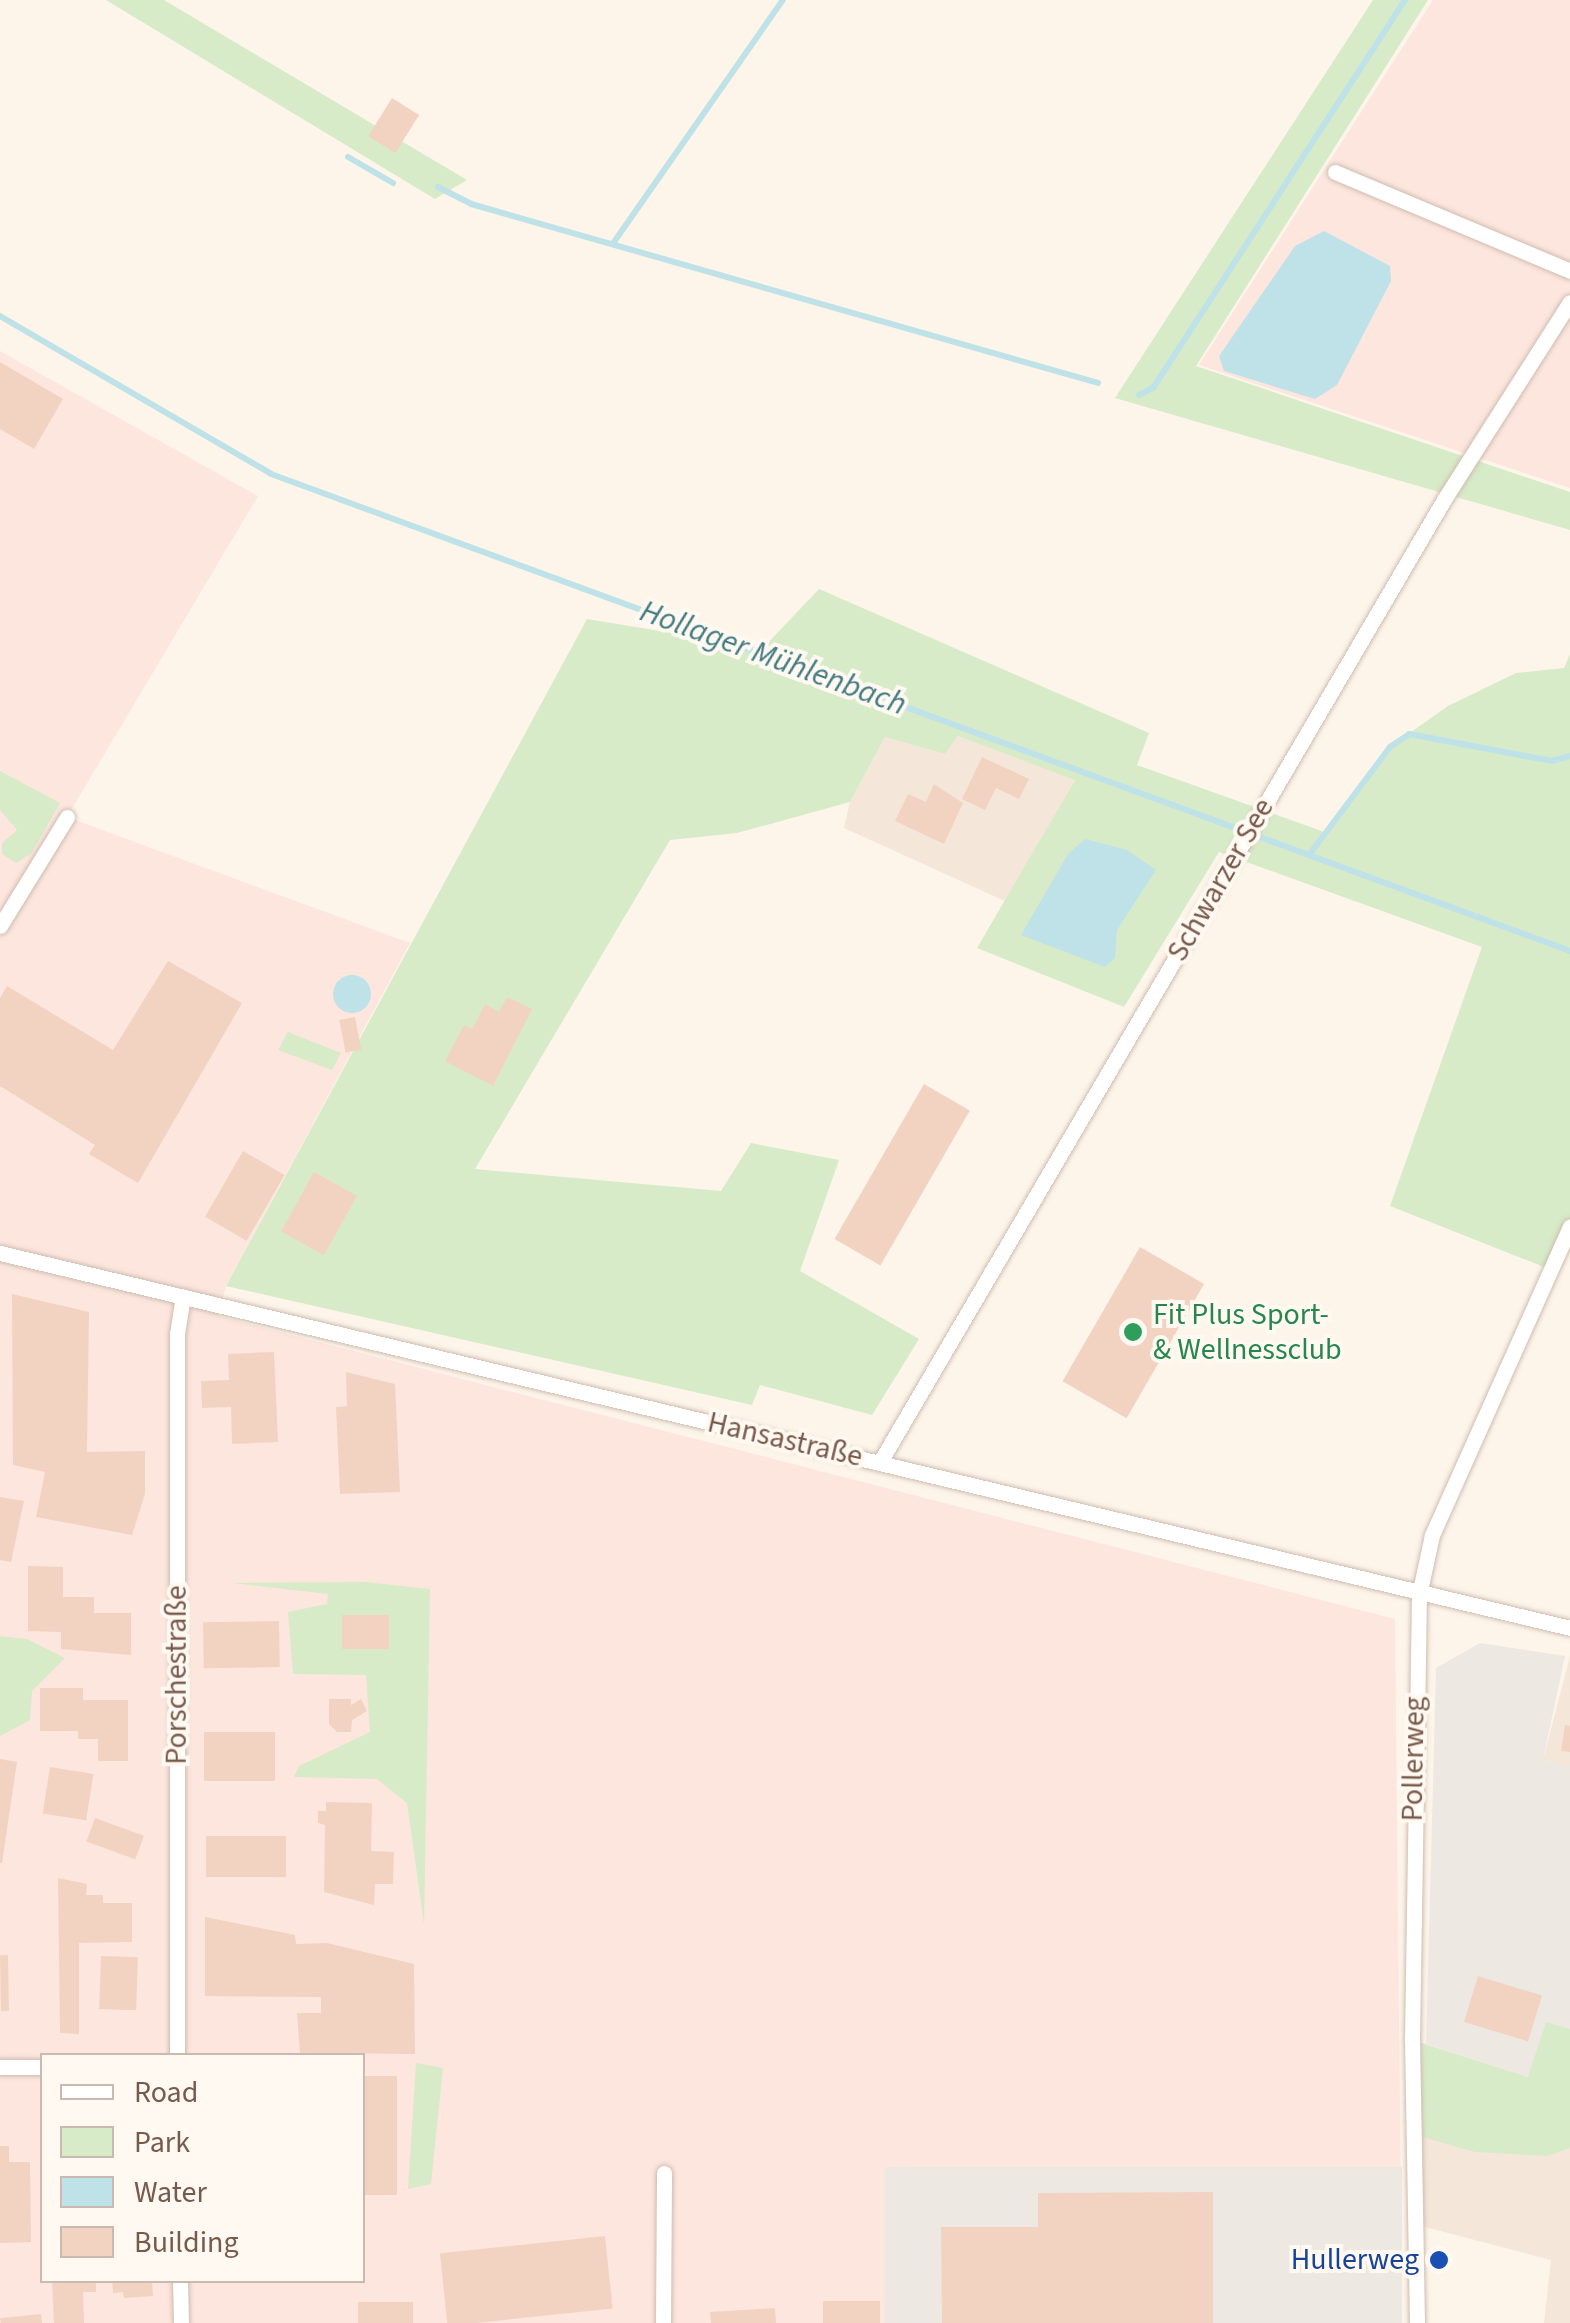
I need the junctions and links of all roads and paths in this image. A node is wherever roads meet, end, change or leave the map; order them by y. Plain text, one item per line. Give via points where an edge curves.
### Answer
1 (1335, 172) dead end
2 (1570, 271) edge
3 (1570, 302) edge
4 (66, 817) dead end
5 (0, 926) edge
6 (1570, 1226) edge
7 (0, 1253) edge
8 (183, 1296) junction
9 (880, 1462) junction
10 (1419, 1595) junction
11 (1570, 1628) edge
12 (178, 2053) edge
13 (40, 2067) edge
14 (0, 2068) edge
15 (664, 2173) dead end
16 (180, 2283) edge
17 (181, 2323) edge
18 (664, 2323) edge
19 (1417, 2323) edge

1 - 2 street
3 - 9 street, Schwarzer See via 1445,498
4 - 5 street
6 - 10 street, Pollerweg via 1432,1534
7 - 8 street, Hansastraße
8 - 9 street, Hansastraße
8 - 12 street, Porschestraße via 176,1334
9 - 10 street, Hansastraße
10 - 11 street, Hansastraße
10 - 19 street, Pollerweg via 1412,2020
13 - 14 street
15 - 18 street
16 - 17 street

